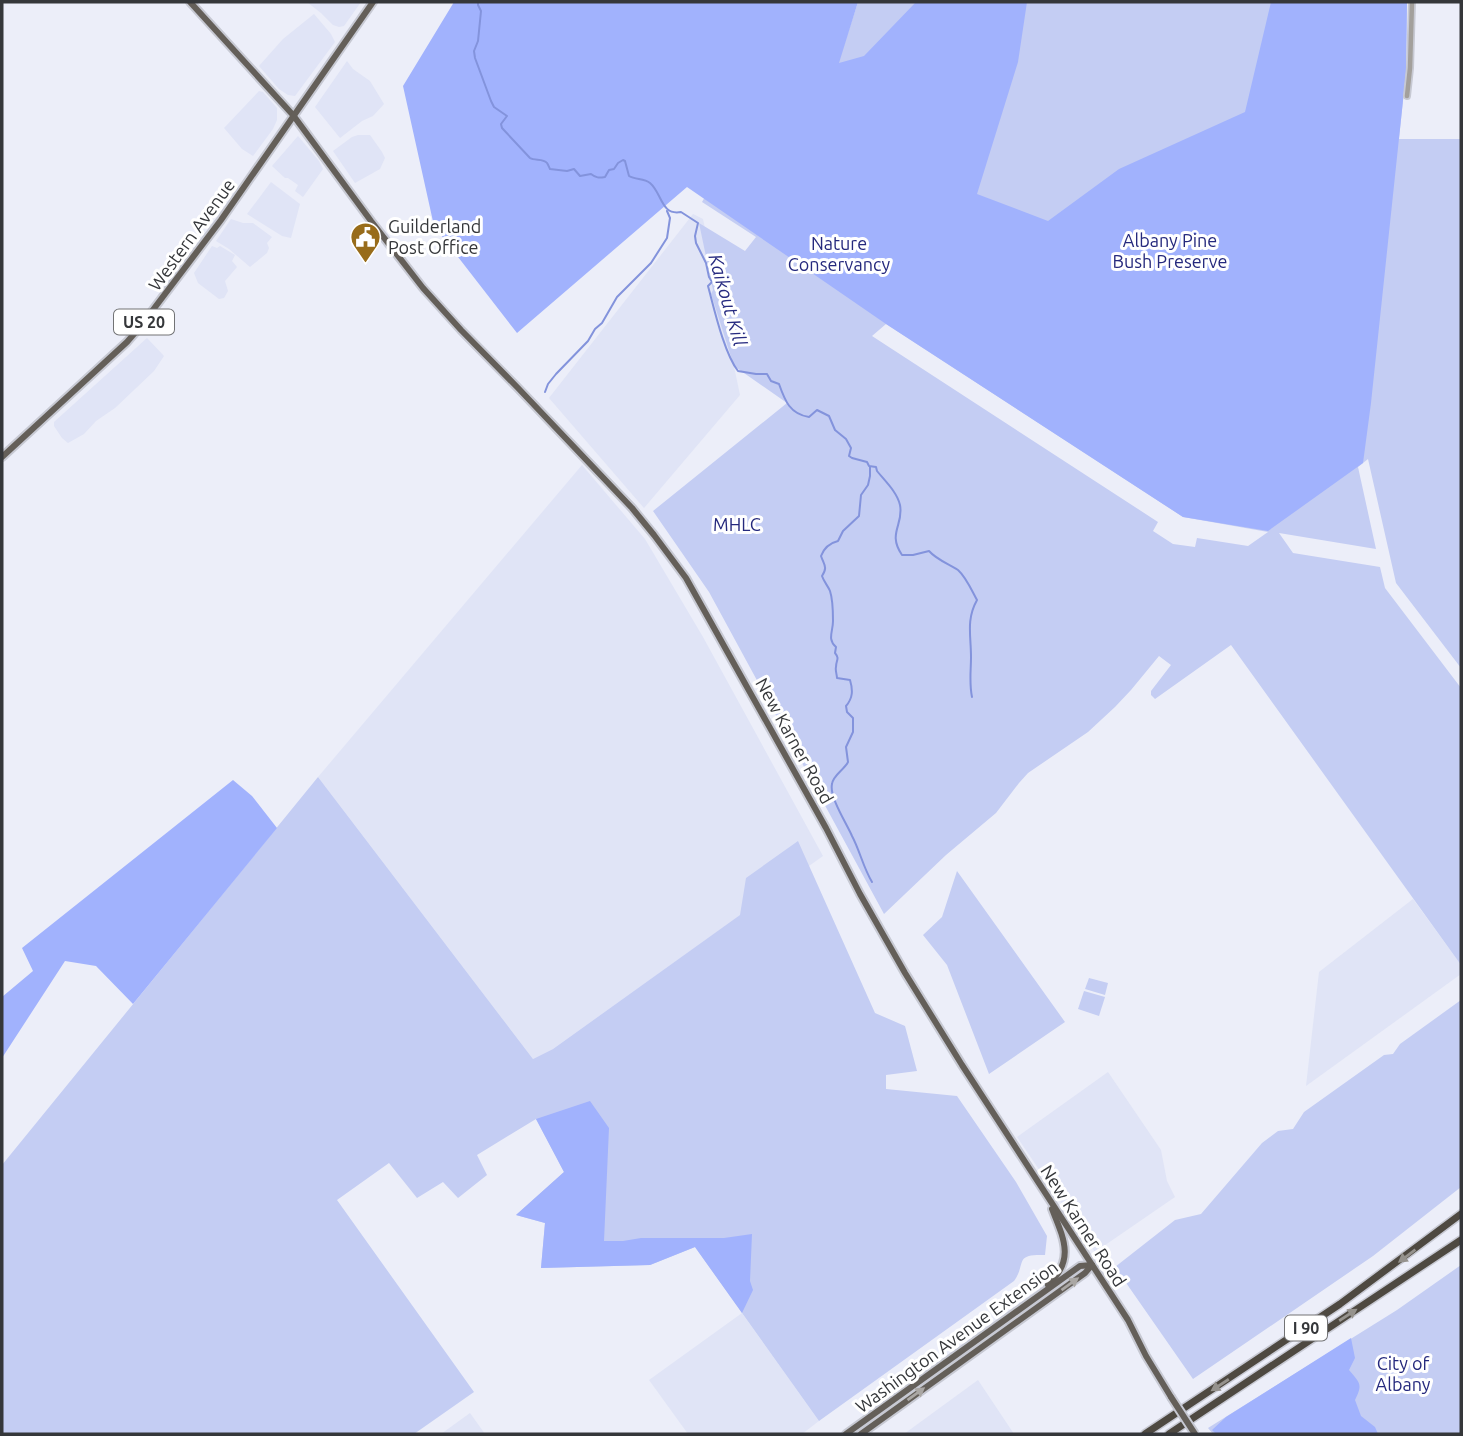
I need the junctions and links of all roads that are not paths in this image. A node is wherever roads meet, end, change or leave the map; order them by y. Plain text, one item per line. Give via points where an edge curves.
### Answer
1 (190, 2) edge
2 (373, 2) edge
3 (1412, 2) edge
4 (1407, 96) dead end
5 (293, 116) junction
6 (2, 457) edge
7 (1046, 1195) junction
8 (1461, 1214) edge
9 (1461, 1240) edge
10 (1092, 1265) junction
11 (1019, 1310) junction
12 (846, 1434) edge
13 (861, 1434) edge
14 (1145, 1434) edge
15 (1169, 1434) edge
16 (1195, 1434) edge

1 - 5 main road, New Karner Road
2 - 5 main road, Western Avenue / US 20
3 - 4 street
5 - 6 main road, Western Avenue / US 20 via 204,244 127,342
5 - 7 main road, New Karner Road via 423,288 632,508 686,578 895,957
7 - 10 main road, New Karner Road
7 - 11 main road via 1063,1237 1064,1262 1055,1278
8 -> 14 highway, I 90 via 1340,1304
15 -> 9 highway, I 90
10 - 11 main road, Washington Avenue Extension via 1080,1266
13 -> 10 main road, Washington Avenue Extension
10 - 16 main road, New Karner Road, bridge
11 - 12 main road, Washington Avenue Extension

